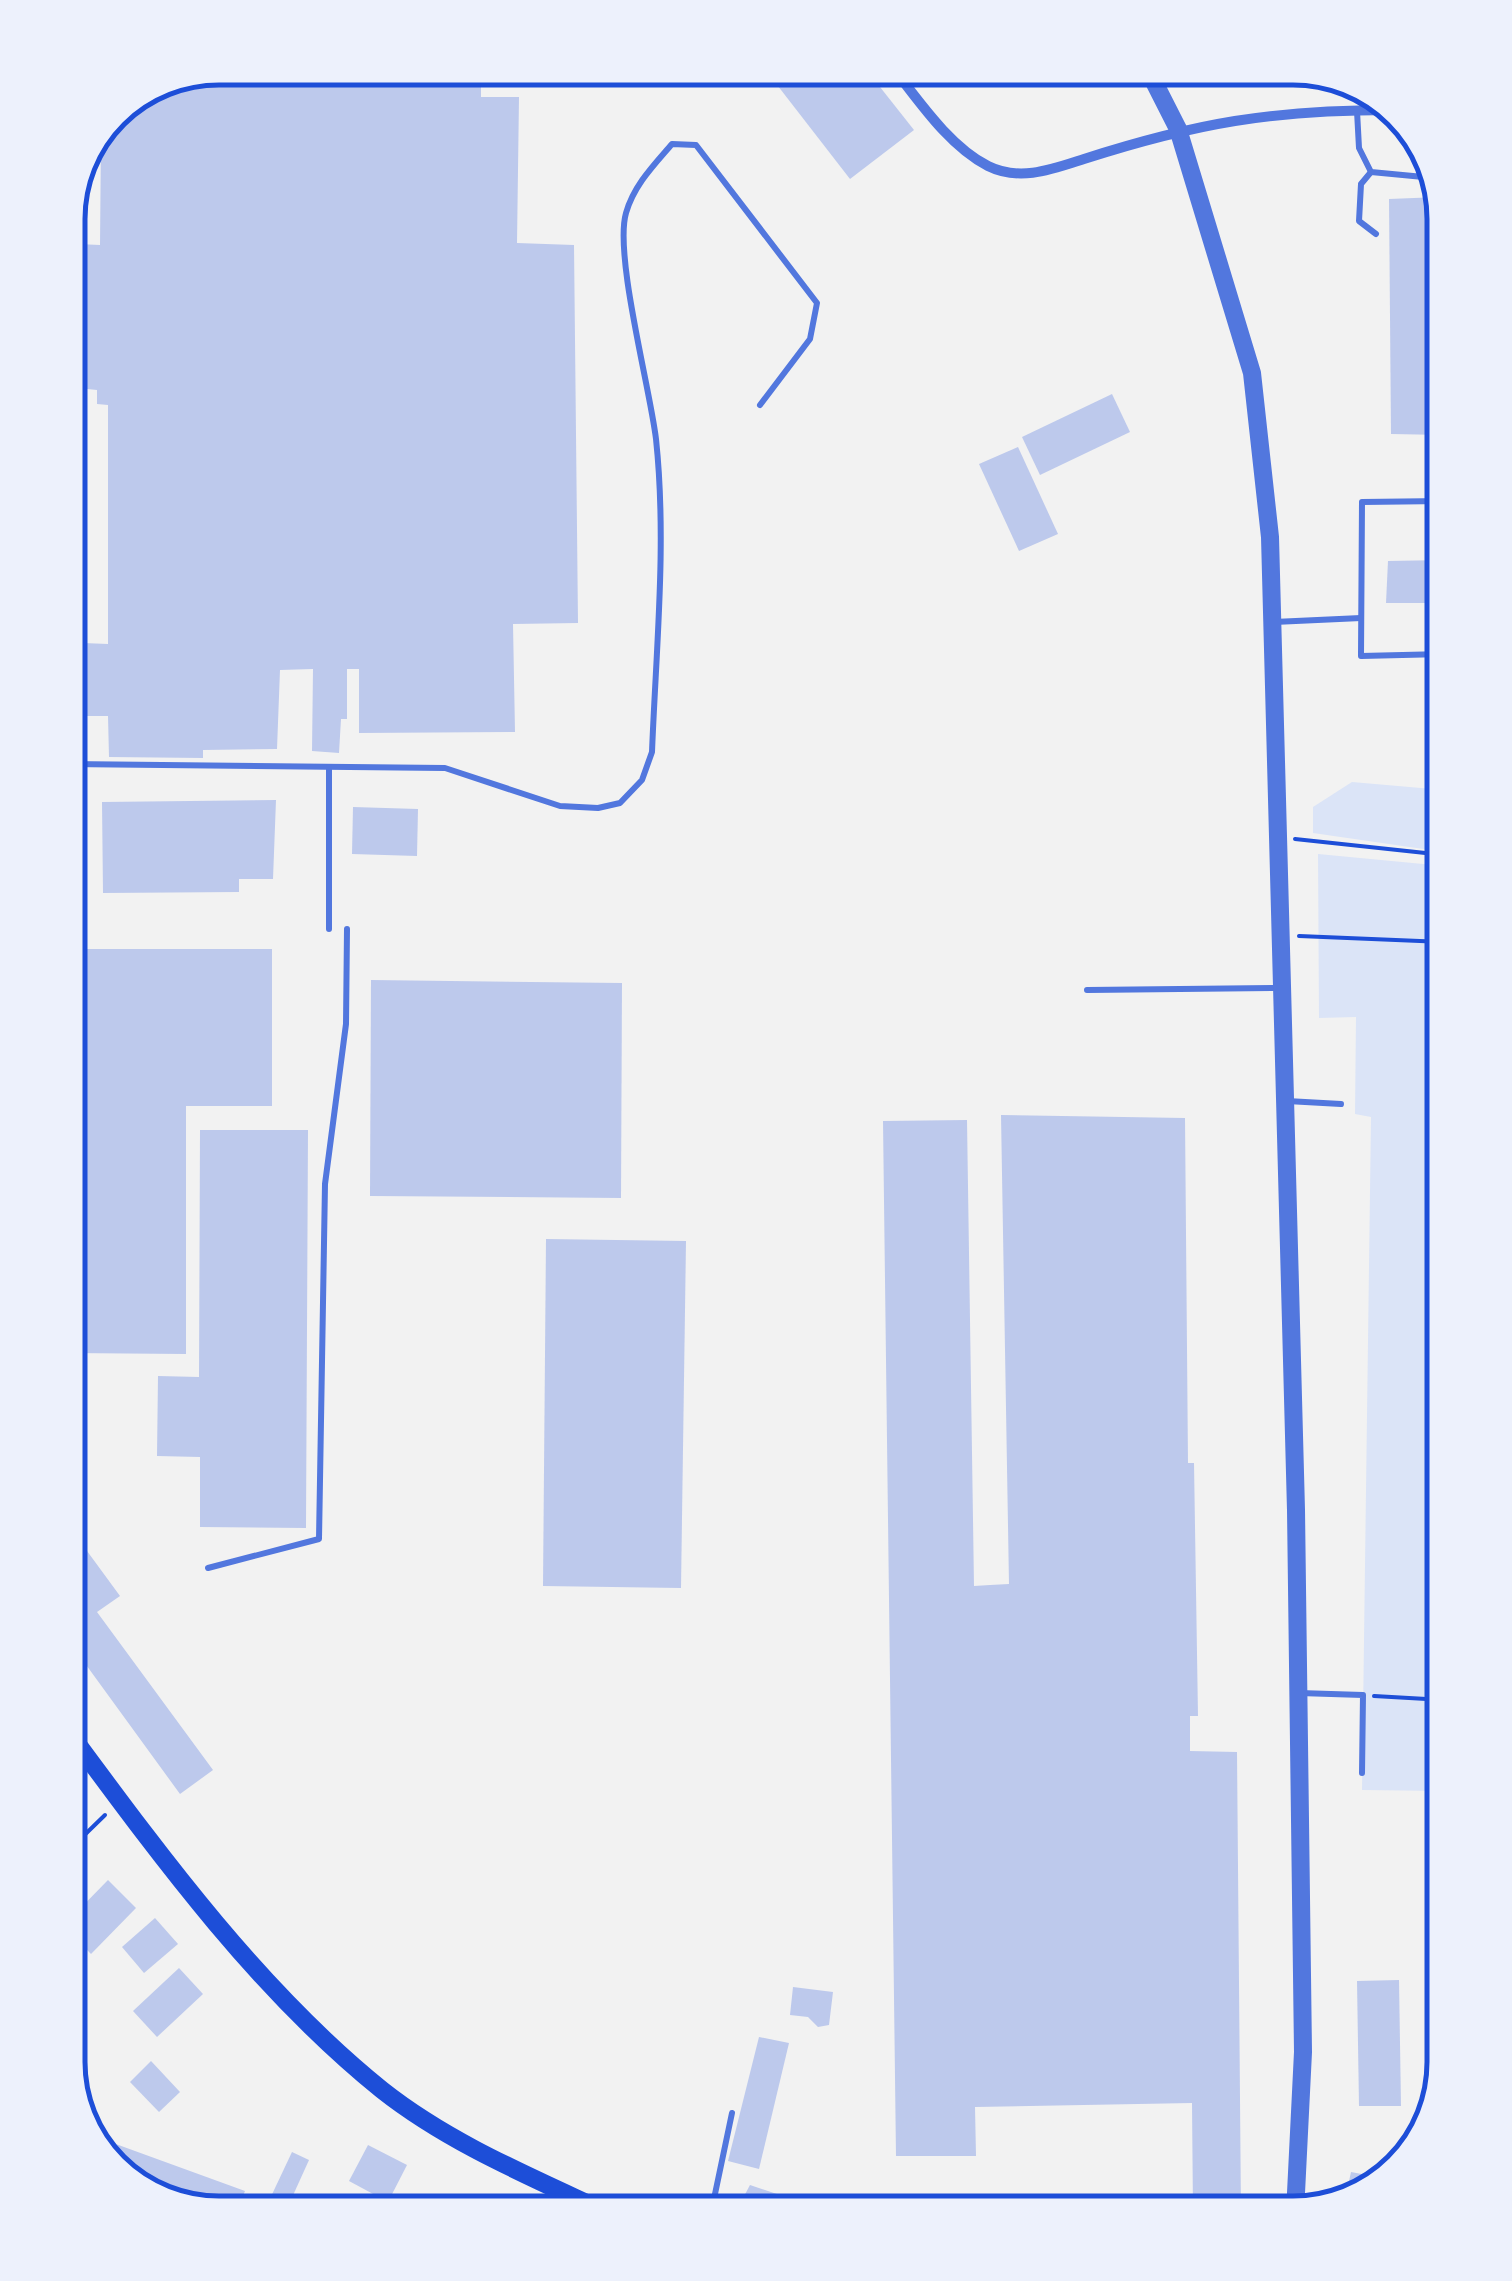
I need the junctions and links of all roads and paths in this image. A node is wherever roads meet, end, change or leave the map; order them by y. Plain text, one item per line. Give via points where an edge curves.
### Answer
1 (907, 85) edge
2 (1156, 85) edge
3 (1357, 110) junction
4 (1370, 110) edge
5 (1178, 129) junction
6 (1371, 172) junction
7 (1420, 177) edge
8 (1376, 234) dead end
9 (760, 405) dead end
10 (1427, 500) edge
11 (1360, 618) junction
12 (1272, 622) junction
13 (1427, 654) edge
14 (85, 764) edge
15 (329, 767) junction
16 (1279, 837) junction
17 (1427, 853) edge
18 (329, 929) dead end
19 (347, 929) dead end
20 (1281, 936) junction
21 (1427, 941) edge
22 (1282, 988) junction
23 (1087, 990) dead end
24 (1286, 1101) junction
25 (1340, 1104) dead end
26 (208, 1568) dead end
27 (1298, 1693) junction
28 (1363, 1696) junction
29 (1427, 1699) edge
30 (85, 1754) edge
31 (1362, 1773) dead end
32 (120, 1802) junction
33 (85, 1835) edge
34 (732, 2112) dead end
35 (571, 2196) edge
36 (715, 2196) edge
37 (1296, 2196) edge

1 - 5 street via 952,138 987,166 1013,174 1038,173
2 - 5 street
3 - 4 street
3 - 5 street via 1256,115
3 - 6 lane via 1359,148
5 - 12 street via 1252,373
6 - 7 lane
6 - 8 lane via 1362,184 1359,221
9 - 15 lane via 810,338 817,302 696,145 672,144 640,180 625,215 626,261 656,440 652,752 642,780 620,803 579,807 445,768
10 - 11 lane via 1362,502
11 - 12 lane
11 - 13 lane via 1361,656
12 - 16 street
14 - 15 lane
15 - 18 lane
16 - 17 path
16 - 20 street
19 - 26 lane via 346,1024 325,1184 319,1539
20 - 21 path
20 - 22 street
22 - 23 lane
22 - 24 street
24 - 25 lane
24 - 27 street
27 - 28 lane
27 - 37 street via 1303,2052
28 - 29 path
28 - 31 lane
30 - 32 main road
32 - 33 path
32 - 35 main road via 219,1926 383,2090 506,2166
34 - 36 lane

